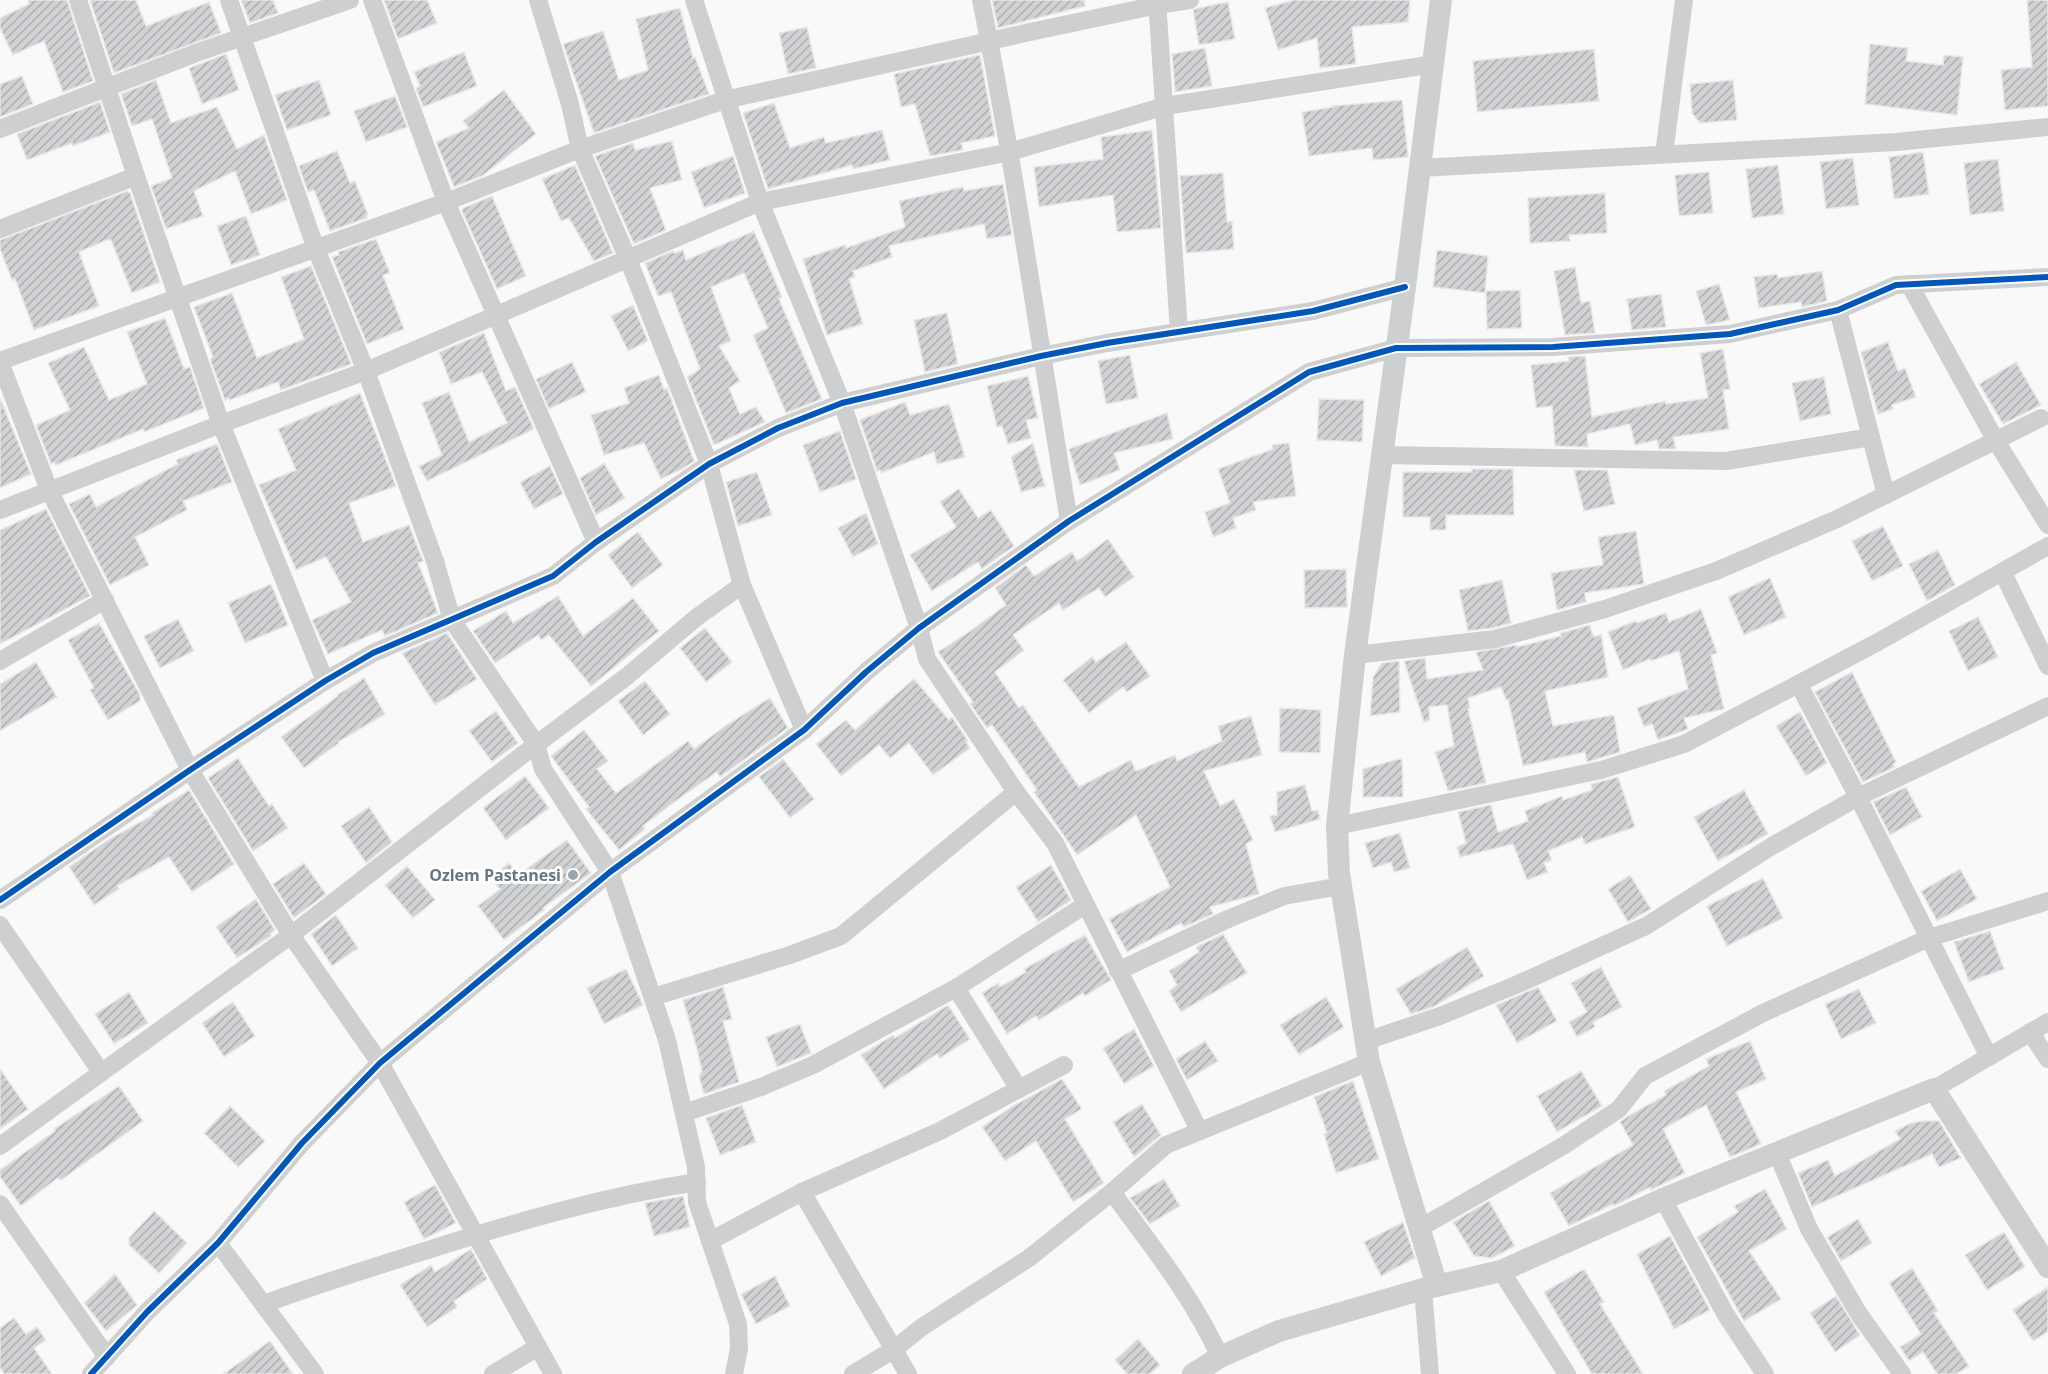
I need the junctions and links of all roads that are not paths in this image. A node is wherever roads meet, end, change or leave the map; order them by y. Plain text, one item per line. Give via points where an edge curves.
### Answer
1 (78, 0) edge
2 (229, 0) edge
3 (350, 0) edge
4 (372, 0) edge
5 (538, 0) edge
6 (693, 0) edge
7 (981, 0) edge
8 (1190, 0) edge
9 (1441, 0) edge
10 (1684, 0) edge
11 (1157, 2) edge
12 (242, 37) junction
13 (989, 41) junction
14 (1434, 64) junction
15 (108, 88) junction
16 (725, 100) junction
17 (1165, 106) junction
18 (2048, 127) edge
19 (0, 129) edge
20 (580, 149) junction
21 (1010, 152) junction
22 (1664, 154) junction
23 (1420, 168) junction
24 (136, 176) junction
25 (446, 202) junction
26 (760, 202) junction
27 (0, 229) edge
28 (316, 249) junction
29 (628, 259) junction
30 (2048, 278) edge
31 (1909, 284) junction
32 (1406, 287) junction
33 (177, 298) junction
34 (1838, 310) junction
35 (494, 314) junction
36 (1179, 332) junction
37 (1396, 348) junction
38 (1041, 356) junction
39 (0, 362) edge
40 (366, 371) junction
41 (842, 403) junction
42 (2041, 418) dead end
43 (221, 424) junction
44 (1871, 437) junction
45 (1996, 441) junction
46 (1382, 455) junction
47 (708, 464) junction
48 (49, 490) junction
49 (1886, 495) junction
50 (0, 510) edge
51 (1069, 521) junction
52 (2048, 525) edge
53 (596, 542) junction
54 (2048, 546) edge
55 (2003, 573) junction
56 (742, 585) junction
57 (105, 600) junction
58 (452, 620) junction
59 (919, 628) junction
60 (1355, 655) junction
61 (0, 661) edge
62 (2048, 666) edge
63 (325, 681) junction
64 (1798, 685) junction
65 (2048, 706) edge
66 (804, 730) junction
67 (536, 744) junction
68 (190, 770) junction
69 (1016, 792) junction
70 (1858, 797) junction
71 (1337, 826) junction
72 (610, 872) junction
73 (1341, 886) junction
74 (0, 900) edge
75 (2048, 901) edge
76 (1086, 905) junction
77 (0, 925) edge
78 (291, 936) junction
79 (1929, 938) junction
80 (1118, 971) junction
81 (956, 988) junction
82 (653, 997) junction
83 (2048, 1022) edge
84 (2031, 1032) junction
85 (1367, 1051) junction
86 (1989, 1057) junction
87 (2048, 1059) edge
88 (380, 1063) junction
89 (1064, 1065) dead end
90 (100, 1072) junction
91 (1019, 1089) junction
92 (1934, 1089) junction
93 (684, 1113) junction
94 (1199, 1130) junction
95 (0, 1146) edge
96 (1777, 1153) junction
97 (697, 1182) junction
98 (802, 1192) junction
99 (1112, 1192) junction
100 (1663, 1199) junction
101 (0, 1204) edge
102 (1420, 1228) junction
103 (477, 1235) junction
104 (710, 1241) junction
105 (218, 1243) junction
106 (2048, 1267) edge
107 (1501, 1271) junction
108 (1430, 1287) junction
109 (264, 1304) junction
110 (538, 1347) junction
111 (893, 1350) junction
112 (107, 1357) junction
113 (1220, 1357) junction
114 (1560, 1372) edge
115 (91, 1374) edge
116 (315, 1374) edge
117 (493, 1374) edge
118 (553, 1374) edge
119 (734, 1374) edge
120 (853, 1374) edge
121 (908, 1374) edge
122 (1193, 1374) edge
123 (1430, 1374) edge
124 (1765, 1374) edge
125 (1902, 1374) edge

1 - 15 street
2 - 12 street
3 - 12 street
4 - 25 street
5 - 20 street
6 - 16 street
7 - 13 street
8 - 11 street
9 - 14 street
10 - 22 street
11 - 13 street
11 - 17 street
12 - 15 street
12 - 28 street
13 - 16 street
13 - 21 street
14 - 17 street
14 - 23 street
15 - 19 street
15 - 24 street
16 - 20 street
16 - 26 street
17 - 21 street
17 - 36 street
18 - 22 street via 1896,142
20 - 25 street
20 - 29 street
21 - 26 street
21 - 38 street
22 - 23 street
23 - 32 street
24 - 27 street
24 - 33 street
25 - 28 street
25 - 35 street
26 - 29 street
26 - 41 street
28 - 33 street
28 - 40 street
29 - 35 street
29 - 47 street
30 - 31 street
31 - 34 street via 1896,285
31 - 45 street
32 - 36 street via 1312,311
32 - 37 street
33 - 39 street
33 - 43 street
34 - 37 street via 1730,334 1553,347
34 - 44 street
35 - 40 street
35 - 53 street
36 - 38 street
37 - 46 street
37 - 51 street via 1309,372
38 - 41 street
38 - 51 street
39 - 48 street
40 - 43 street
40 - 58 street via 435,561
41 - 47 street via 778,428
41 - 59 street
42 - 45 street
43 - 48 street
43 - 63 street
44 - 46 street via 1726,461
44 - 49 street
45 - 49 street
45 - 52 street
46 - 60 street
47 - 53 street
47 - 56 street
48 - 50 street
48 - 57 street
49 - 60 street via 1716,571 1605,609 1495,639
51 - 59 street
53 - 58 street via 553,576
54 - 55 street
55 - 62 street
55 - 64 street
56 - 66 street
56 - 67 street
57 - 61 street
57 - 68 street
58 - 63 street via 373,653
58 - 67 street
59 - 66 street
59 - 69 street via 927,659
60 - 71 street
63 - 68 street
64 - 70 street
64 - 71 street via 1684,744 1601,770
65 - 70 street
66 - 72 street
67 - 72 street via 543,769
67 - 78 street
68 - 74 street
68 - 78 street
69 - 76 street via 1055,843
69 - 82 street via 841,936
70 - 79 street
70 - 85 street via 1646,926
71 - 73 street
72 - 82 street
72 - 88 street
73 - 80 street via 1284,896
73 - 85 street
75 - 79 street
76 - 80 street
76 - 81 street
77 - 90 street
78 - 88 street
78 - 90 street
79 - 86 street
79 - 102 street via 1763,1013 1645,1076 1619,1109 1563,1146
80 - 94 street
81 - 91 street
81 - 93 street via 813,1065
82 - 93 street
83 - 84 street
84 - 86 street
84 - 87 street
85 - 94 street
85 - 102 street
86 - 92 street
88 - 103 street
88 - 105 street via 302,1143
89 - 91 street
90 - 95 street
91 - 98 street via 940,1131
92 - 96 street
92 - 106 street
93 - 97 street
94 - 99 street via 1166,1144
96 - 100 street
96 - 125 street via 1809,1229 1859,1314
97 - 103 street via 578,1206
97 - 104 street via 697,1202
98 - 104 street
98 - 111 street
99 - 111 street via 1029,1258
99 - 113 street via 1168,1270
100 - 107 street
100 - 124 street via 1726,1314
101 - 112 street
102 - 108 street
103 - 109 street
103 - 110 street
104 - 119 street via 738,1324
105 - 109 street
105 - 112 street
107 - 108 street
107 - 114 street
108 - 113 street via 1279,1332
108 - 123 street
109 - 116 street
110 - 117 street
110 - 118 street
111 - 120 street
111 - 121 street
112 - 115 street
113 - 122 street

